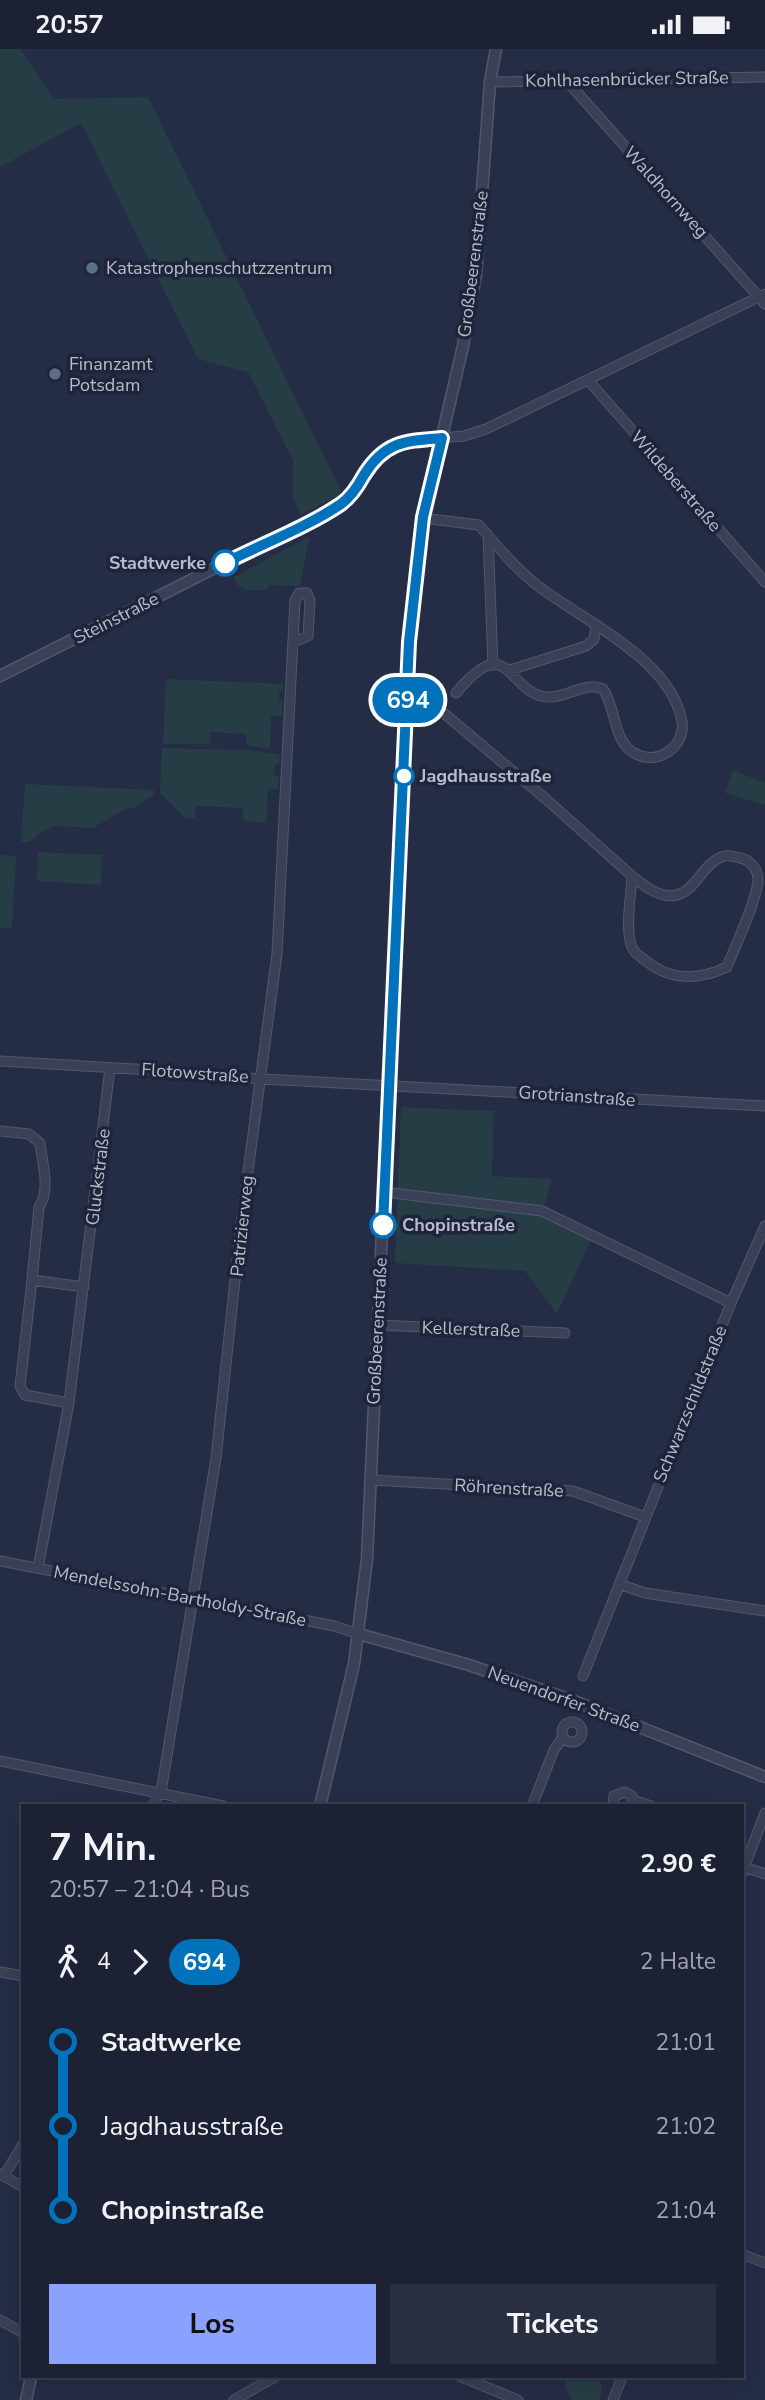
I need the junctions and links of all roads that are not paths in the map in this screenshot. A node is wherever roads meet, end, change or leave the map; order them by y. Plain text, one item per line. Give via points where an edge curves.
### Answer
1 (496, 49) edge
2 (765, 76) edge
3 (566, 80) junction
4 (489, 82) junction
5 (763, 298) edge
6 (588, 380) junction
7 (442, 438) junction
8 (423, 517) junction
9 (488, 535) junction
10 (765, 582) edge
11 (596, 627) junction
12 (294, 642) junction
13 (493, 665) junction
14 (510, 670) junction
15 (0, 676) edge
16 (408, 683) junction
17 (457, 694) dead end
18 (632, 876) junction
19 (0, 1061) edge
20 (110, 1068) junction
21 (261, 1077) junction
22 (390, 1084) junction
23 (765, 1107) edge
24 (0, 1131) edge
25 (384, 1192) junction
26 (765, 1226) edge
27 (32, 1280) junction
28 (84, 1287) junction
29 (731, 1303) junction
30 (377, 1325) junction
31 (565, 1333) dead end
32 (69, 1403) junction
33 (370, 1481) junction
34 (645, 1517) junction
35 (0, 1561) edge
36 (38, 1568) junction
37 (619, 1584) junction
38 (193, 1599) junction
39 (765, 1611) edge
40 (359, 1634) junction
41 (583, 1676) dead end
42 (563, 1737) dead end
43 (0, 1761) edge
44 (765, 1777) edge
45 (158, 1793) junction
46 (633, 1803) edge
47 (154, 1804) edge
48 (213, 1804) edge
49 (321, 1804) edge
50 (533, 1804) edge
51 (613, 1804) edge
52 (765, 1813) edge
53 (744, 1867) edge
54 (744, 1870) edge
55 (765, 1874) edge
56 (0, 1972) edge
57 (21, 1976) edge
58 (21, 2147) edge
59 (2, 2175) edge
60 (21, 2186) edge
61 (744, 2255) edge
62 (765, 2263) edge
63 (0, 2320) edge
64 (21, 2332) edge
65 (31, 2378) edge
66 (273, 2378) edge
67 (463, 2378) edge
68 (622, 2378) edge
69 (499, 2396) edge
70 (517, 2399) edge
71 (26, 2400) edge
72 (234, 2400) edge
73 (613, 2400) edge

1 - 4 street, Großbeerenstraße
2 - 3 street, Kohlhasenbrücker Straße
3 - 4 street, Kohlhasenbrücker Straße
3 - 5 street, Waldhornweg
4 - 7 street, Großbeerenstraße via 476,275
5 - 6 street
6 - 7 street via 486,429
6 - 10 street, Wildeberstraße
7 - 8 street, Großbeerenstraße
7 - 15 street, Steinstraße via 395,444 377,458 342,504
8 - 9 street via 479,525
8 - 16 street, Großbeerenstraße
9 - 11 street via 514,567
9 - 13 street
11 - 14 street via 594,639 586,646
11 - 14 street via 638,656 676,700 681,734 662,756 641,757 622,743 606,691 600,687 541,697
12 - 12 street, Patrizierweg via 295,601 299,593 307,593 308,636
12 - 21 street, Patrizierweg via 277,954
13 - 14 street
13 - 17 street via 473,674
16 - 18 street
16 - 22 street, Großbeerenstraße
18 - 18 street via 629,939 633,951 671,975 709,976 727,967 758,880 746,859 726,856 710,864 681,894 650,890
19 - 20 street, Flotowstraße
20 - 21 street, Flotowstraße
20 - 28 street, Gluckstraße
21 - 22 street, Flotowstraße
21 - 38 street, Patrizierweg via 216,1458
22 - 23 street, Grotrianstraße
22 - 25 street, Großbeerenstraße
24 - 27 street via 29,1134 40,1143 45,1181
25 - 29 street via 542,1211
25 - 30 street, Großbeerenstraße
26 - 29 street, Schwarzschildstraße
27 - 28 street
27 - 32 street via 20,1385 25,1395
28 - 32 street, Gluckstraße
29 - 34 street, Schwarzschildstraße
30 - 31 street, Kellerstraße
30 - 33 street, Großbeerenstraße
32 - 36 street, Gluckstraße
33 - 34 street, Röhrenstraße via 573,1492
33 - 40 street, Großbeerenstraße
34 - 37 street, Schwarzschildstraße
35 - 36 street, Mendelssohn-Bartholdy-Straße
36 - 38 street, Mendelssohn-Bartholdy-Straße
37 - 39 street via 645,1593
37 - 41 street, Schwarzschildstraße
38 - 40 street, Mendelssohn-Bartholdy-Straße
38 - 45 street, Patrizierweg
40 - 44 street, Neuendorfer Straße via 574,1701
40 - 49 street, Großbeerenstraße
42 - 50 street
43 - 45 street
45 - 47 street, Patrizierweg
45 - 48 street
46 - 51 street via 629,1793 621,1792 614,1796
52 - 53 street
54 - 55 street
56 - 57 street
58 - 59 street
59 - 60 street
61 - 62 street
63 - 64 street
65 - 71 street
66 - 72 street
67 - 69 street
68 - 73 street
69 - 70 street

